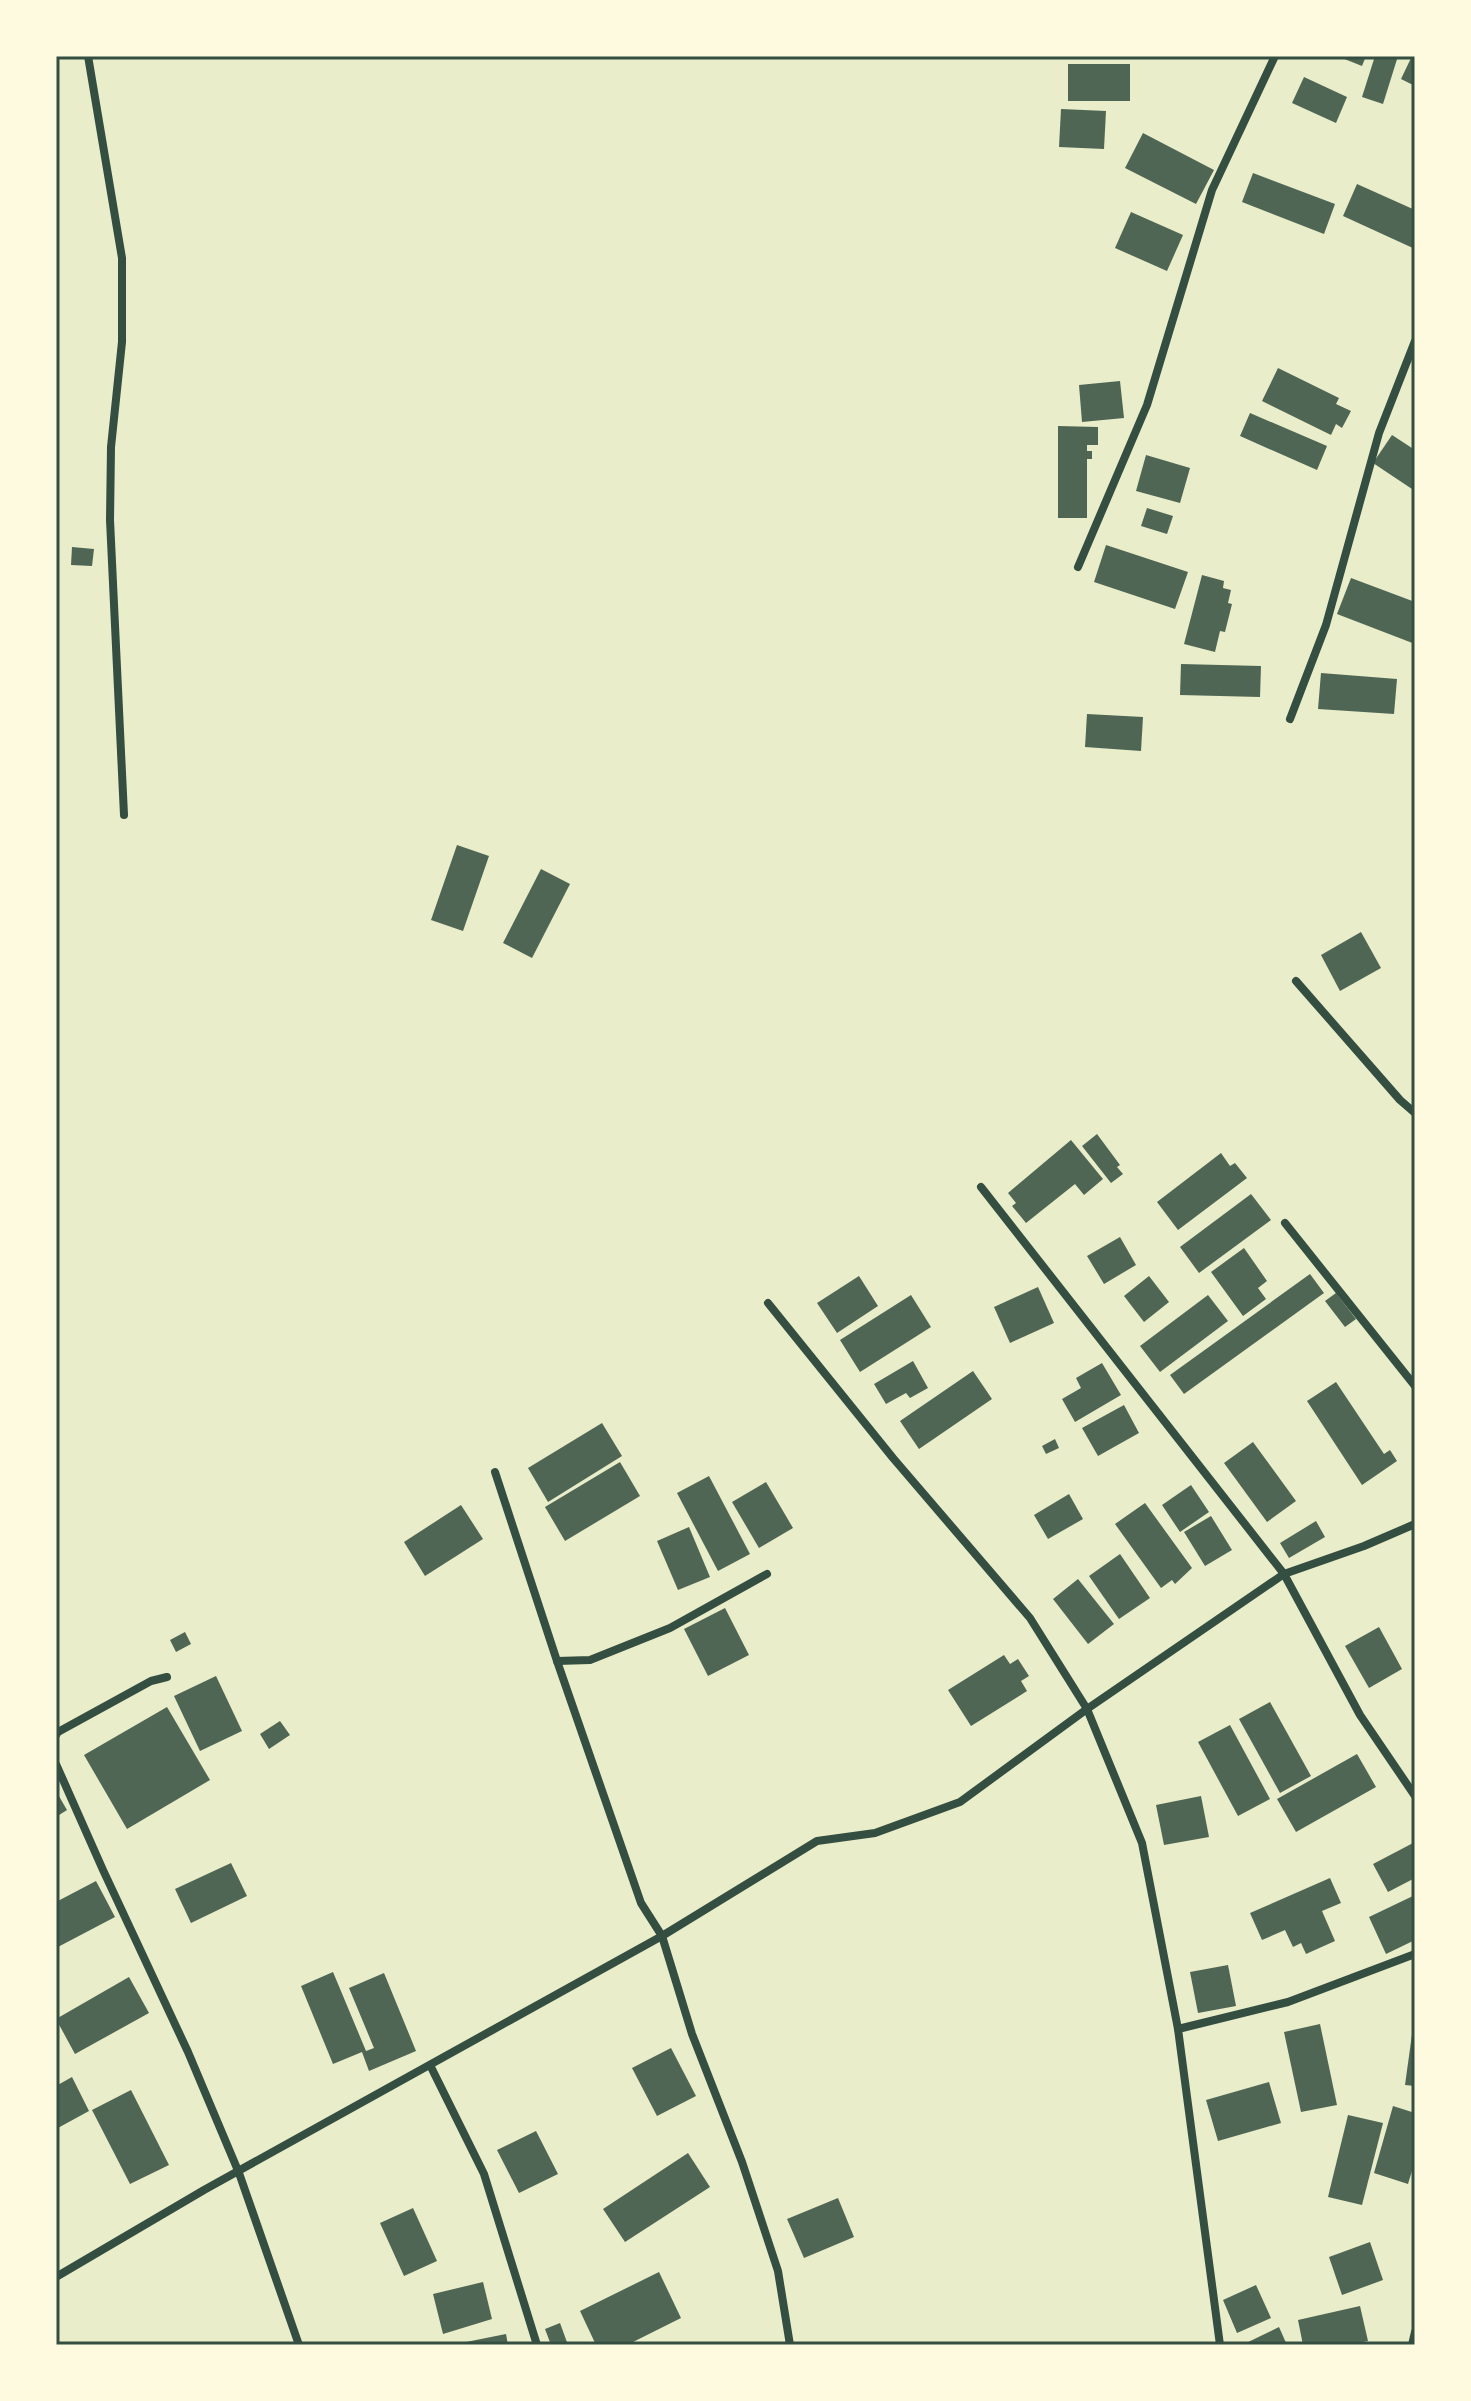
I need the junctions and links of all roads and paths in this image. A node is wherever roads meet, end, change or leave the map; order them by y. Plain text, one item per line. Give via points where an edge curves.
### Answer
1 (88, 56) edge
2 (1275, 56) edge
3 (1415, 341) edge
4 (1078, 567) dead end
5 (1290, 719) dead end
6 (124, 815) dead end
7 (1296, 981) dead end
8 (1415, 1113) edge
9 (981, 1187) dead end
10 (1285, 1223) dead end
11 (768, 1303) dead end
12 (1415, 1386) edge
13 (495, 1472) dead end
14 (1415, 1524) edge
15 (767, 1574) dead end
16 (1284, 1574) junction
17 (557, 1661) junction
18 (167, 1677) dead end
19 (1087, 1709) junction
20 (56, 1735) edge
21 (56, 1764) edge
22 (1415, 1796) edge
23 (662, 1936) junction
24 (1415, 1954) edge
25 (1178, 2029) junction
26 (430, 2065) junction
27 (239, 2173) junction
28 (56, 2277) edge
29 (1415, 2332) edge
30 (299, 2345) edge
31 (537, 2345) edge
32 (790, 2345) edge
33 (1220, 2345) edge
34 (1412, 2345) edge

1 - 6 street via 122,258 110,520
2 - 4 street via 1212,190 1147,405
3 - 5 street via 1379,433 1326,625
7 - 8 street
9 - 16 street
10 - 12 street
11 - 19 street via 1030,1618
13 - 17 street
14 - 16 street
15 - 17 street via 670,1628 590,1660
16 - 19 street
16 - 22 street via 1360,1715
17 - 23 street via 641,1903
18 - 20 street
19 - 23 street via 960,1802 875,1833 817,1841
19 - 25 street via 1142,1843
21 - 27 street
23 - 26 street
23 - 32 street via 778,2271
24 - 25 street via 1288,2002
25 - 33 street
26 - 27 street
26 - 31 street via 484,2174
27 - 28 street
27 - 30 street
29 - 34 street

